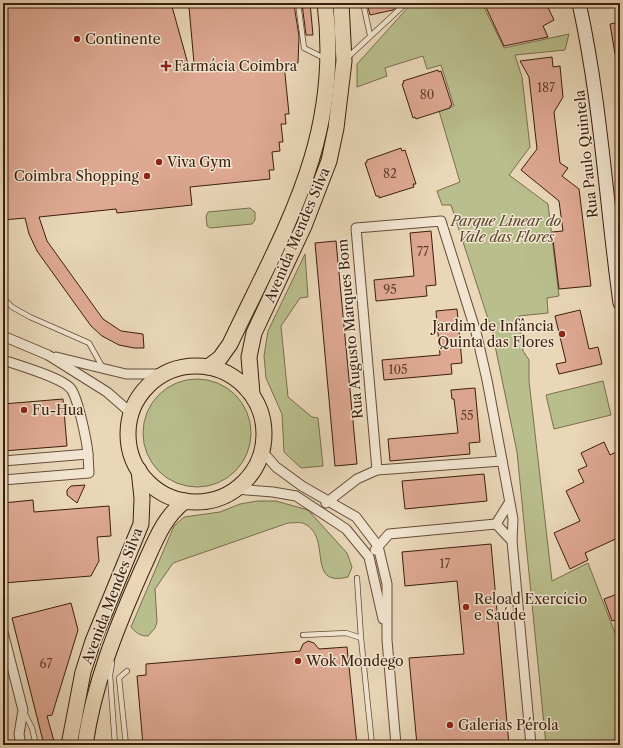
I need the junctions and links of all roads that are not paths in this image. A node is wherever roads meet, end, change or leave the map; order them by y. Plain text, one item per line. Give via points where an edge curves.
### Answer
1 (298, 3) edge
2 (325, 3) edge
3 (341, 3) edge
4 (363, 3) edge
5 (403, 3) edge
6 (579, 3) edge
7 (370, 35) junction
8 (328, 61) junction
9 (344, 61) junction
10 (3, 298) edge
11 (620, 303) edge
12 (3, 336) edge
13 (48, 355) junction
14 (3, 360) edge
15 (208, 366) junction
16 (104, 369) junction
17 (162, 374) junction
18 (252, 394) junction
19 (131, 413) junction
20 (262, 451) junction
21 (88, 454) junction
22 (3, 461) edge
23 (502, 461) junction
24 (139, 470) junction
25 (377, 470) junction
26 (3, 480) edge
27 (236, 489) junction
28 (185, 501) junction
29 (329, 501) junction
30 (508, 503) junction
31 (316, 508) junction
32 (496, 524) junction
33 (512, 541) junction
34 (378, 546) junction
35 (369, 557) junction
36 (358, 578) dead end
37 (3, 632) edge
38 (115, 634) junction
39 (303, 635) dead end
40 (361, 638) junction
41 (387, 640) junction
42 (8, 666) edge
43 (127, 671) dead end
44 (23, 710) junction
45 (21, 745) edge
46 (36, 745) edge
47 (69, 745) edge
48 (85, 745) edge
49 (115, 745) edge
50 (126, 745) edge
51 (372, 745) edge
52 (396, 745) edge
53 (531, 745) edge

1 - 8 lane via 304,48
2 - 8 main road, Avenida Mendes Silva
3 - 9 main road, Avenida Mendes Silva
4 - 7 lane
5 - 7 lane via 404,5
6 - 11 street, Rua Paulo Quintela via 599,112
7 - 9 lane
8 - 15 main road, Avenida Mendes Silva via 320,128 300,194 230,344 220,358
9 - 18 main road, Avenida Mendes Silva via 340,106 329,161 304,226 250,344 248,357
10 - 16 lane via 12,307 30,317 89,343
12 - 13 street
13 - 16 street
13 - 19 street via 107,392
14 - 21 street via 60,380 71,389
15 - 17 main road via 177,368
15 - 18 main road via 240,381
16 - 17 street via 126,374
17 - 19 main road via 143,391
18 - 20 main road via 260,407 264,422
19 - 24 main road via 128,427 129,442
20 - 27 main road via 252,473
20 - 29 street via 276,467
21 - 22 street
21 - 26 street via 90,473
23 - 25 street
23 - 25 street, Rua Augusto Marques Bom via 490,390 476,332 441,220 356,228
23 - 30 street, Rua Augusto Marques Bom
24 - 28 main road via 158,491
24 - 47 main road, Avenida Mendes Silva via 141,524 93,641 83,672
25 - 29 street via 357,479
27 - 28 main road via 212,500
27 - 31 street via 296,496
28 - 38 main road, Avenida Mendes Silva via 174,510 157,537
29 - 31 street
29 - 34 street via 356,517
30 - 32 street
30 - 33 street, Rua Augusto Marques Bom via 513,519
31 - 35 street via 346,529
32 - 33 street
32 - 34 street via 389,534
33 - 53 street, Rua Augusto Marques Bom
34 - 35 street
34 - 41 street via 387,584
35 - 41 street
36 - 40 lane
37 - 42 street
38 - 48 main road, Avenida Mendes Silva via 100,671
38 - 49 lane via 110,675
39 - 40 lane via 346,633
40 - 51 lane
41 - 52 street
42 - 44 street
43 - 50 lane via 119,678
44 - 45 street via 19,734
44 - 46 lane via 32,728

